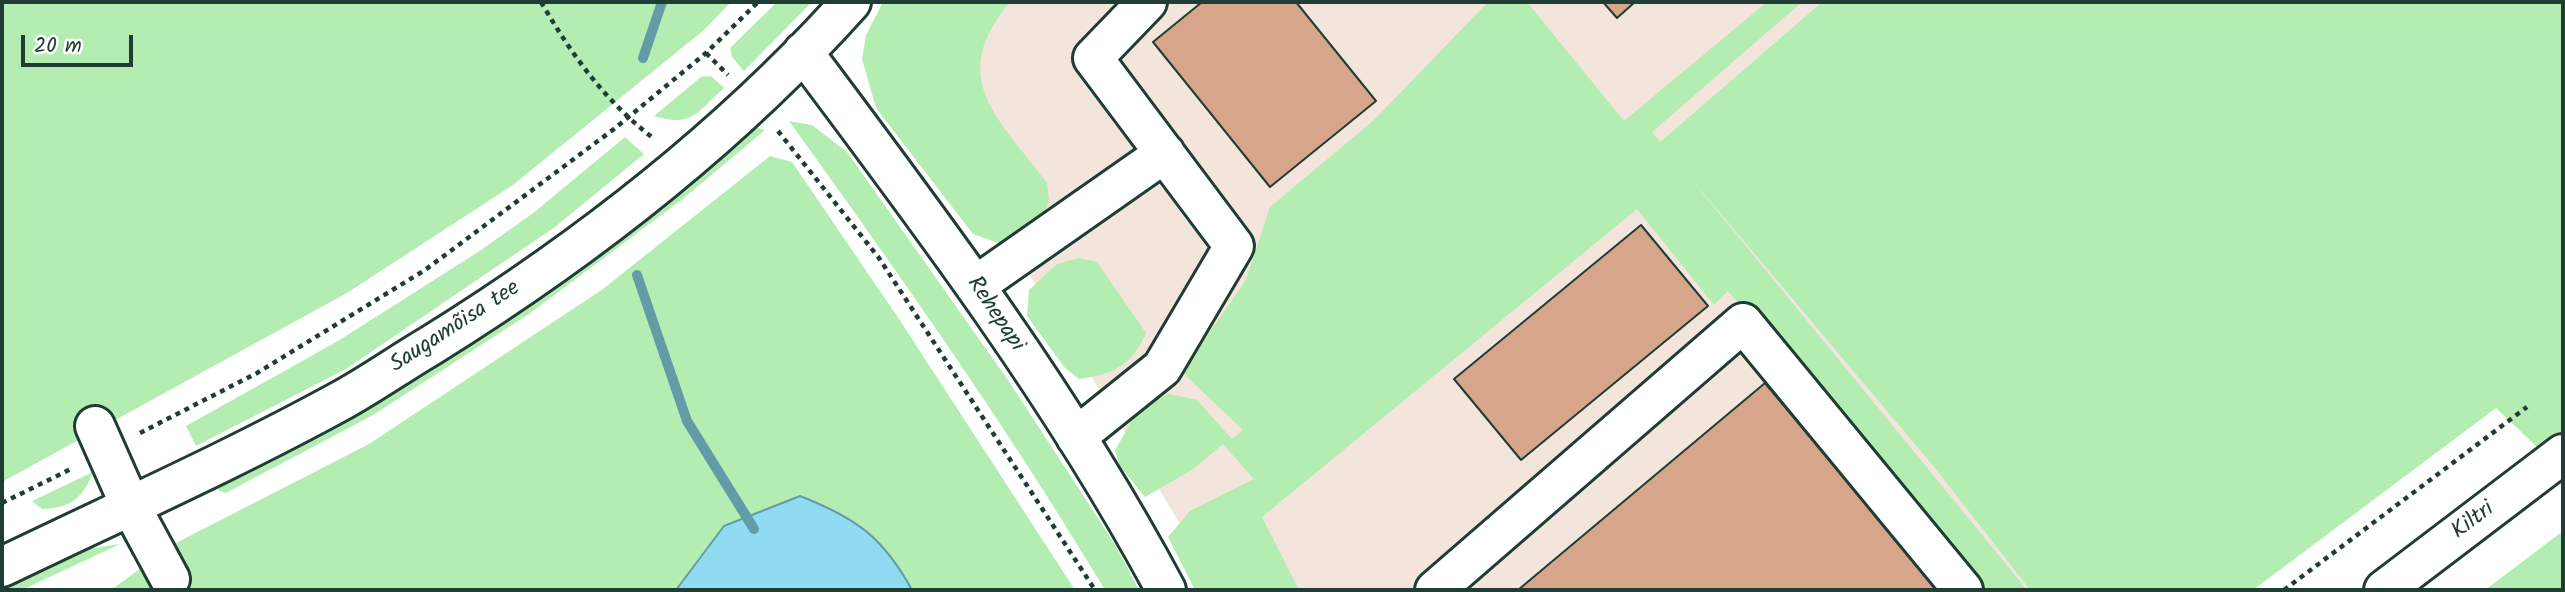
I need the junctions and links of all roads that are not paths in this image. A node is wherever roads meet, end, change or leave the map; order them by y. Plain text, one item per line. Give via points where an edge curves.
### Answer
1 (851, 2) edge
2 (1147, 2) edge
3 (803, 52) junction
4 (1164, 153) junction
5 (975, 286) junction
6 (1076, 437) junction
7 (100, 439) road end
8 (2563, 454) edge
9 (130, 505) junction
10 (2, 567) edge
11 (170, 579) dead end
12 (1166, 590) edge
13 (1436, 590) edge
14 (1963, 590) edge
15 (2384, 590) edge

1 - 3 street, Saugamõisa tee
2 - 4 street via 1093,58
3 - 5 street, Rehepapi
3 - 9 street, Saugamõisa tee via 736,117 615,218 489,309 357,391
4 - 5 street
4 - 6 street via 1234,246 1162,368
5 - 6 street, Rehepapi
6 - 12 street, Rehepapi
7 - 9 street
8 - 15 street, Kiltri
9 - 10 street, Saugamõisa tee
9 - 11 street
13 - 14 street via 1743,323

